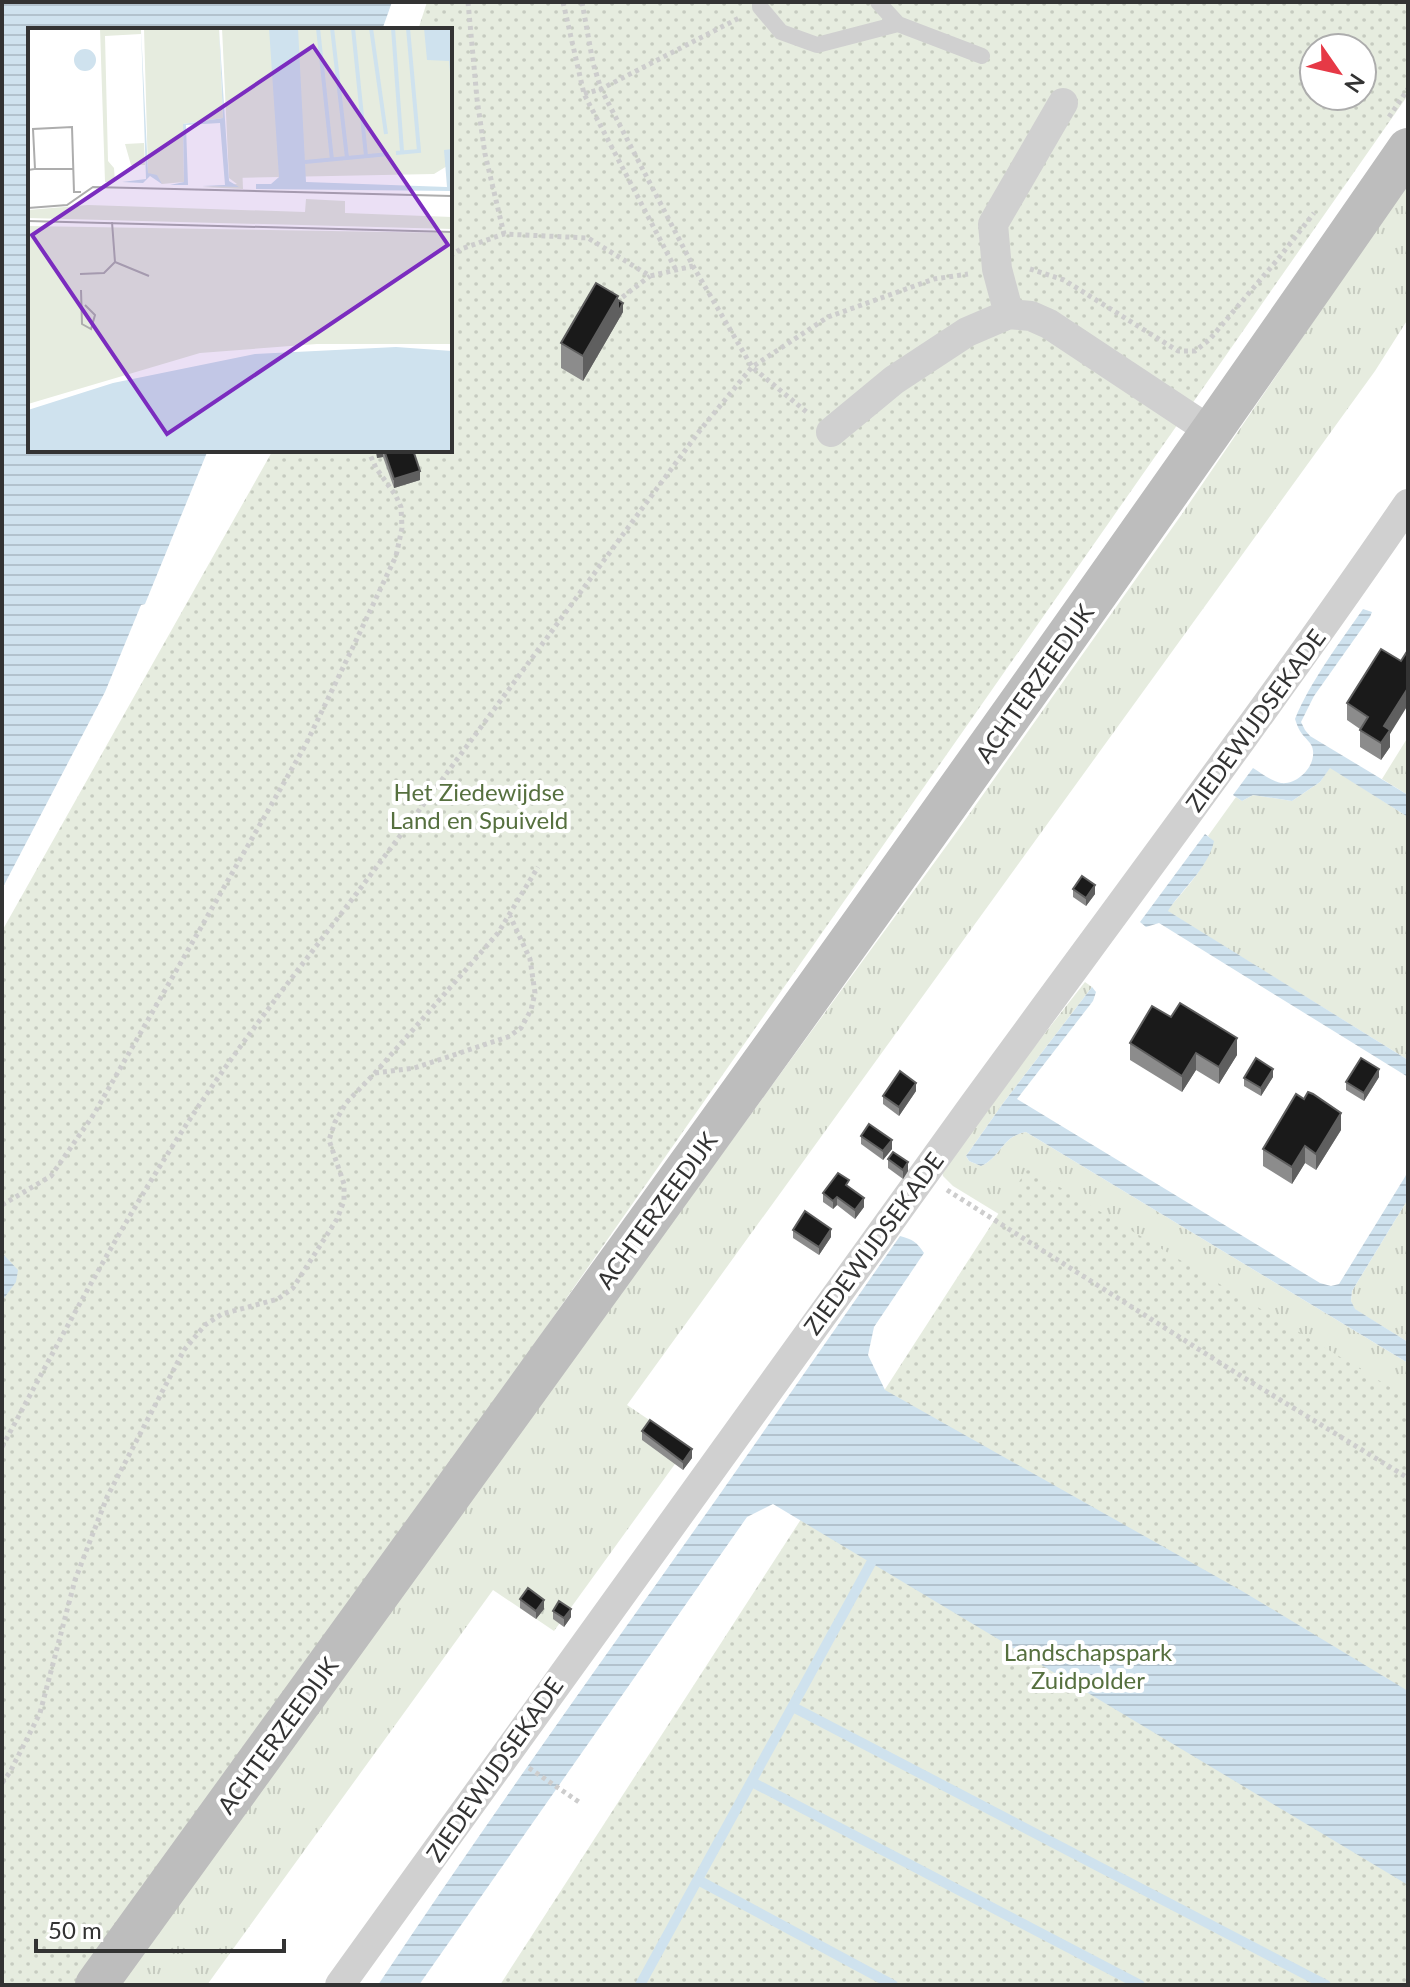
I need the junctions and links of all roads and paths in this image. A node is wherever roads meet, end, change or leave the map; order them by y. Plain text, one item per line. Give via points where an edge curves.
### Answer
1 (468, 2) edge
2 (563, 2) edge
3 (582, 2) edge
4 (878, 2) edge
5 (760, 5) edge
6 (898, 24) junction
7 (982, 56) dead end
8 (601, 89) junction
9 (1408, 89) edge
10 (584, 94) junction
11 (1063, 103) dead end
12 (1398, 134) edge
13 (1315, 212) dead end
14 (504, 234) junction
15 (452, 255) edge
16 (693, 266) junction
17 (997, 269) junction
18 (676, 270) junction
19 (650, 276) junction
20 (612, 305) edge
21 (1009, 314) junction
22 (752, 367) junction
23 (831, 432) joint
24 (1212, 432) junction
25 (369, 452) edge
26 (1408, 504) edge
27 (538, 867) dead end
28 (509, 915) junction
29 (375, 1073) junction
30 (923, 1175) junction
31 (2, 1205) edge
32 (2, 1447) edge
33 (1408, 1478) edge
34 (519, 1762) dead end
35 (2, 1783) edge
36 (579, 1802) dead end
37 (96, 1985) edge
38 (340, 1985) edge

1 - 14 path via 485,154
2 - 10 path
3 - 8 path
4 - 6 lane
5 - 6 lane via 781,32 817,45
5 - 8 path
6 - 7 lane
8 - 10 path
8 - 16 path
9 - 12 path
10 - 18 path
11 - 17 street via 993,224
12 - 24 main road, ACHTERZEEDIJK
13 - 17 path via 1195,351 1178,351 1064,280 1030,269
14 - 15 path
14 - 19 path via 588,238
16 - 18 path
16 - 22 path
17 - 21 street
17 - 22 path via 934,279 828,317
18 - 19 path
19 - 20 path
21 - 23 street via 967,332 894,380
21 - 24 street via 1049,324
22 - 23 path
22 - 32 path via 194,1112
24 - 37 main road, ACHTERZEEDIJK
25 - 31 path via 401,507 396,556 305,746 94,1114 51,1176
26 - 30 street, ZIEDEWIJDSEKADE
27 - 28 path
28 - 29 path via 480,956
28 - 29 path via 530,959 535,993 521,1028 414,1068
29 - 35 path via 335,1122 329,1140 344,1184 344,1201 293,1288 278,1299 222,1314 184,1350 107,1497 75,1580 40,1713
30 - 33 path
30 - 38 street, ZIEDEWIJDSEKADE
34 - 36 path

